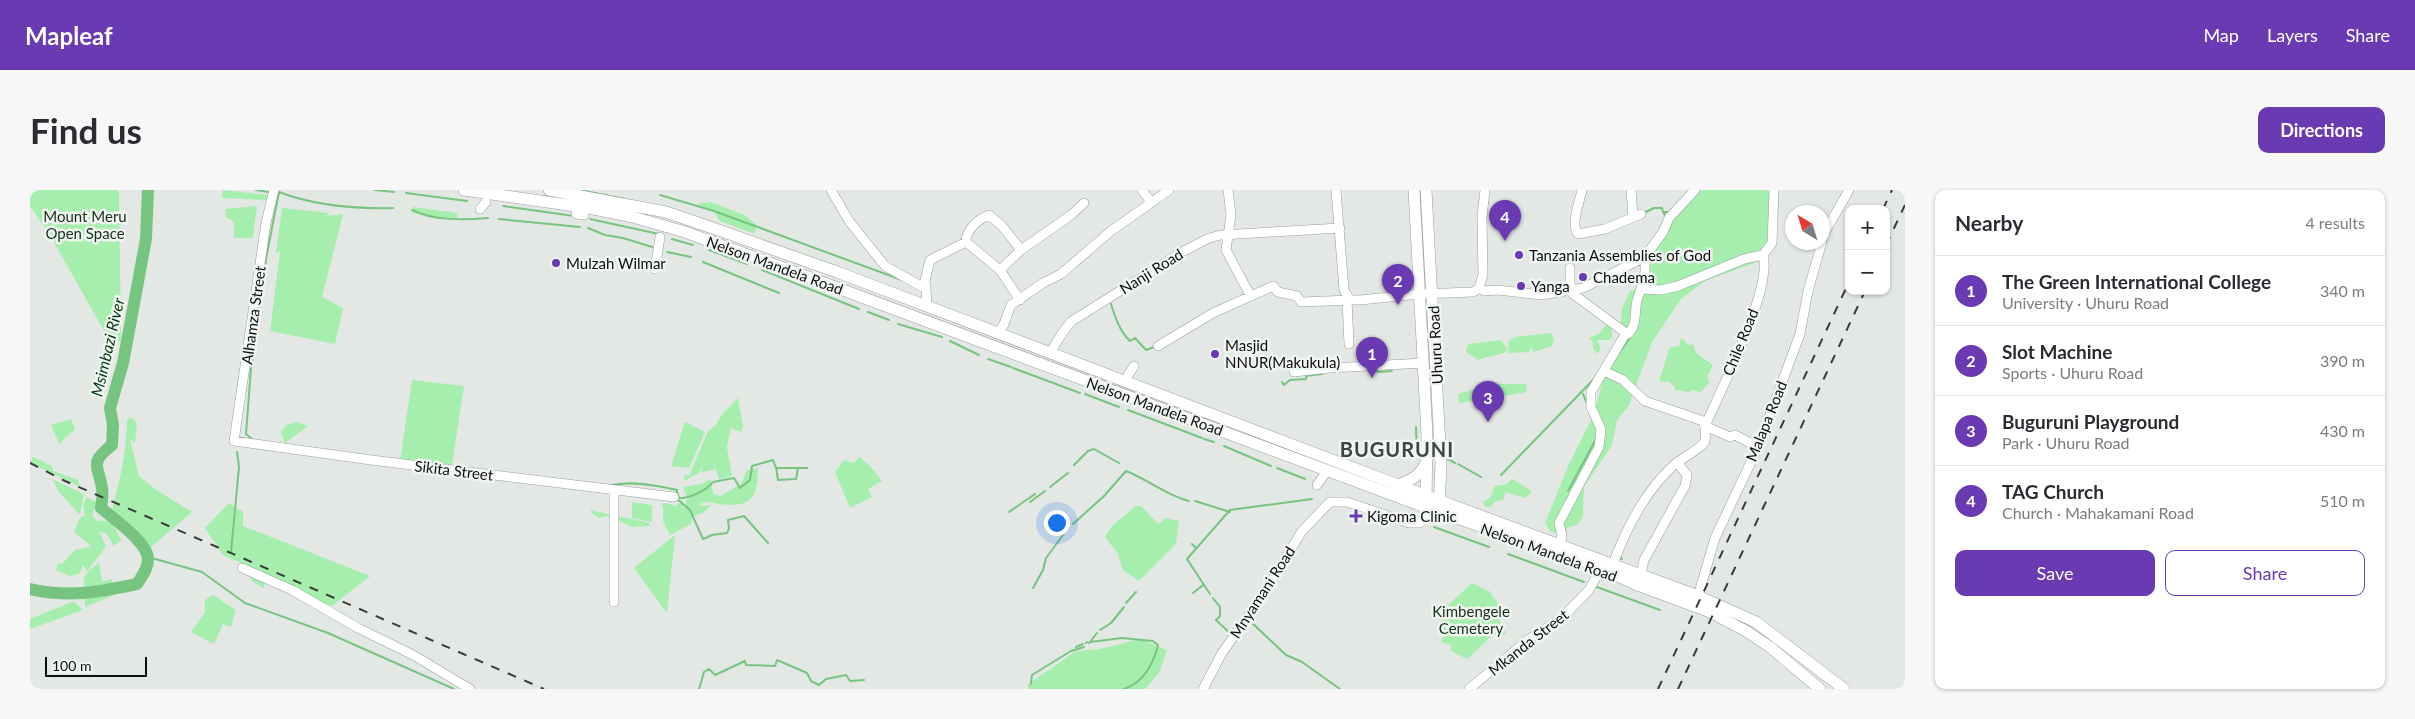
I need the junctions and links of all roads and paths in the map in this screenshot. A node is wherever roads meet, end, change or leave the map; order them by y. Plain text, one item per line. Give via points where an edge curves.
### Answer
1 (274, 190) edge
2 (464, 190) edge
3 (549, 190) edge
4 (831, 190) edge
5 (1142, 190) edge
6 (1169, 190) edge
7 (1228, 190) edge
8 (1336, 190) edge
9 (1414, 190) edge
10 (1426, 190) edge
11 (1486, 190) edge
12 (1582, 190) edge
13 (1630, 190) edge
14 (1695, 190) edge
15 (1774, 190) edge
16 (1849, 190) edge
17 (1151, 202) junction
18 (1084, 203) dead end
19 (1830, 223) edge
20 (1340, 228) junction
21 (1229, 234) junction
22 (660, 237) dead end
23 (966, 242) junction
24 (1021, 250) junction
25 (1820, 250) edge
26 (1763, 255) junction
27 (1645, 257) junction
28 (1570, 268) dead end
29 (655, 269) dead end
30 (1000, 270) junction
31 (1479, 288) junction
32 (921, 289) junction
33 (1643, 289) junction
34 (1572, 290) junction
35 (1432, 293) junction
36 (1419, 294) junction
37 (1250, 295) junction
38 (1020, 300) junction
39 (1349, 300) junction
40 (927, 306) junction
41 (986, 328) junction
42 (998, 333) junction
43 (1626, 333) junction
44 (1349, 344) dead end
45 (991, 345) junction
46 (1158, 346) dead end
47 (1050, 353) junction
48 (1424, 363) junction
49 (1134, 366) dead end
50 (1604, 371) junction
51 (1294, 372) dead end
52 (1128, 375) dead end
53 (1705, 426) junction
54 (234, 441) joint
55 (1758, 447) junction
56 (1427, 460) junction
57 (1677, 462) junction
58 (1327, 471) junction
59 (1317, 485) dead end
60 (1397, 485) junction
61 (614, 490) junction
62 (674, 497) dead end
63 (1440, 506) junction
64 (1426, 507) junction
65 (1560, 545) junction
66 (1606, 565) junction
67 (242, 568) dead end
68 (1641, 575) junction
69 (1698, 596) junction
70 (614, 602) dead end
71 (470, 689) edge
72 (1203, 689) edge
73 (1469, 689) edge
74 (1820, 689) edge
75 (1844, 689) edge

1 - 54 street, Alhamza Street via 266,223
2 - 45 main road, Nelson Mandela Road via 589,208 664,225
3 - 40 main road, Nelson Mandela Road via 666,212
4 - 32 street via 849,221 885,266
5 - 17 street
6 - 17 street
7 - 21 street
8 - 20 street
9 - 36 main road, Uhuru Road
10 - 35 main road, Uhuru Road
11 - 31 street via 1482,217 1483,275
12 - 13 street via 1575,229 1578,234 1605,229 1637,216
14 - 27 street via 1669,218
15 - 26 street, Chile Road via 1772,243
16 - 19 street
17 - 38 street via 1061,274
18 - 24 street
20 - 21 street, Nanji Road
20 - 39 street via 1344,290
21 - 37 street via 1226,250
21 - 47 street, Nanji Road via 1197,242 1072,321 1061,332
22 - 29 street
23 - 24 street via 972,227 989,215
23 - 30 street
23 - 32 street via 930,260
24 - 30 street
25 - 55 street, Malapa Road via 1800,334
26 - 33 street via 1744,259 1678,286
26 - 53 street, Chile Road via 1761,286 1748,329
27 - 33 street
27 - 34 street
28 - 34 street
30 - 38 street
31 - 34 street via 1541,295
31 - 35 street via 1473,292
32 - 40 street
33 - 43 street via 1638,298 1635,327
34 - 43 street via 1573,294
35 - 36 street
35 - 63 main road, Uhuru Road via 1441,464
36 - 39 street
36 - 48 main road, Uhuru Road
37 - 39 street via 1273,286 1278,292 1296,296 1301,302
37 - 46 street
38 - 42 street via 1011,305
39 - 44 street
40 - 41 main road, Nelson Mandela Road
41 - 42 main road, Nelson Mandela Road
41 - 45 street
42 - 47 main road, Nelson Mandela Road
43 - 50 street
45 - 58 main road, Nelson Mandela Road
47 - 60 main road, Nelson Mandela Road
48 - 51 street
48 - 56 main road, Uhuru Road
49 - 52 street
50 - 53 street via 1623,380 1645,401 1703,421
50 - 65 street via 1590,399 1601,429 1599,447 1559,522
53 - 55 street via 1730,437 1735,435
53 - 57 street, Chile Road via 1705,441
54 - 61 street, Sikita Street
55 - 69 street, Malapa Road via 1715,538
56 - 60 main road via 1411,480
56 - 64 main road, Uhuru Road
57 - 66 street, Chile Road via 1644,500
57 - 68 street via 1687,475 1685,486 1644,560
58 - 59 street
58 - 64 main road, Nelson Mandela Road
60 - 64 main road, Nelson Mandela Road
61 - 62 street, Sikita Street
61 - 70 street
63 - 64 main road
63 - 64 street
63 - 65 main road, Nelson Mandela Road
63 - 66 main road, Nelson Mandela Road
64 - 72 street, Mnyamani Road via 1419,523 1402,522 1355,504 1330,502 1297,537 1266,591 1222,653
65 - 66 main road, Nelson Mandela Road
66 - 68 main road, Nelson Mandela Road
66 - 73 street, Mkanda Street via 1589,590 1561,619 1529,639
66 - 74 main road, Nelson Mandela Road via 1635,584 1725,620 1770,647
67 - 71 street via 292,590
68 - 69 main road, Nelson Mandela Road
69 - 75 main road, Nelson Mandela Road via 1756,622

